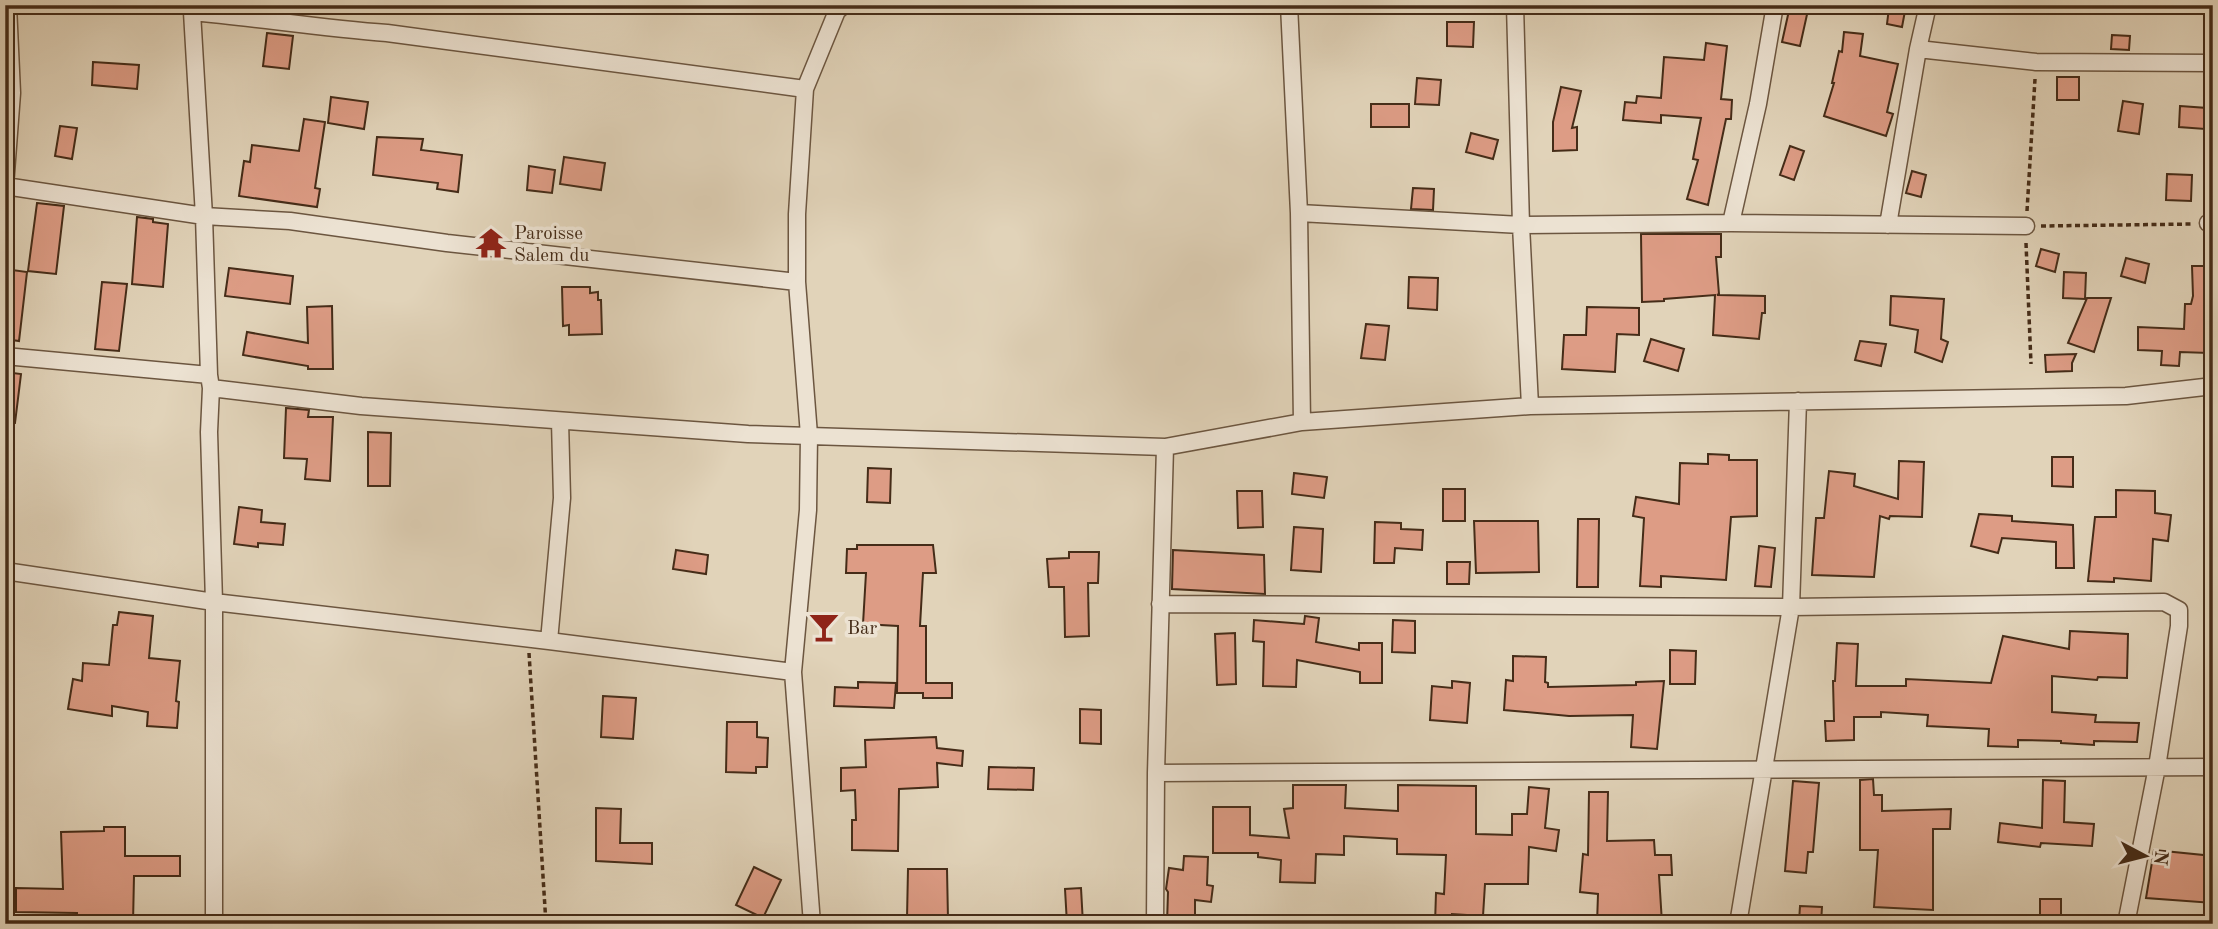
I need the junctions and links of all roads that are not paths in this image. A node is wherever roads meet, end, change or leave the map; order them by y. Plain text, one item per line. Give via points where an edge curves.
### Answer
1 (8, 5) edge
2 (845, 5) edge
3 (1289, 5) edge
4 (1515, 5) edge
5 (1775, 5) edge
6 (1928, 5) edge
7 (193, 9) edge
8 (1918, 49) junction
9 (2213, 63) edge
10 (805, 89) junction
11 (5, 186) edge
12 (1299, 213) junction
13 (204, 216) junction
14 (1731, 223) junction
15 (1521, 225) junction
16 (1888, 225) junction
17 (2026, 226) road end
18 (797, 282) junction
19 (5, 356) edge
20 (210, 381) junction
21 (2213, 386) edge
22 (1798, 401) junction
23 (1530, 405) junction
24 (560, 421) junction
25 (1302, 422) junction
26 (809, 435) junction
27 (1165, 447) junction
28 (5, 571) edge
29 (214, 602) junction
30 (1160, 604) junction
31 (1791, 607) junction
32 (549, 640) junction
33 (793, 672) junction
34 (2157, 767) junction
35 (2213, 767) edge
36 (1763, 770) junction
37 (1156, 773) junction
38 (214, 924) edge
39 (812, 924) edge
40 (1155, 924) edge
41 (1738, 924) edge
42 (2126, 924) edge

1 - 11 street via 12,93
2 - 10 street via 837,11
3 - 12 street
4 - 15 street
5 - 14 street
6 - 8 street
7 - 10 street
7 - 13 street
8 - 9 street via 2036,62
8 - 16 street
10 - 18 street
11 - 13 street
12 - 15 street
12 - 25 street
13 - 18 street via 290,221
13 - 20 street
14 - 15 street
14 - 16 street
15 - 23 street
16 - 17 street
18 - 26 street
19 - 20 street
20 - 24 street via 360,407
20 - 29 street
21 - 22 street via 2126,396
22 - 23 street
22 - 31 street
23 - 25 street
24 - 26 street
24 - 32 street via 562,498
25 - 27 street
26 - 27 street
26 - 33 street
27 - 30 street
28 - 29 street
29 - 32 street
29 - 38 street
30 - 31 street
30 - 37 street
31 - 34 street via 2164,602 2179,610 2179,626
31 - 36 street
32 - 33 street
33 - 39 street
34 - 35 street
34 - 36 street
34 - 42 street
36 - 37 street
36 - 41 street
37 - 40 street

